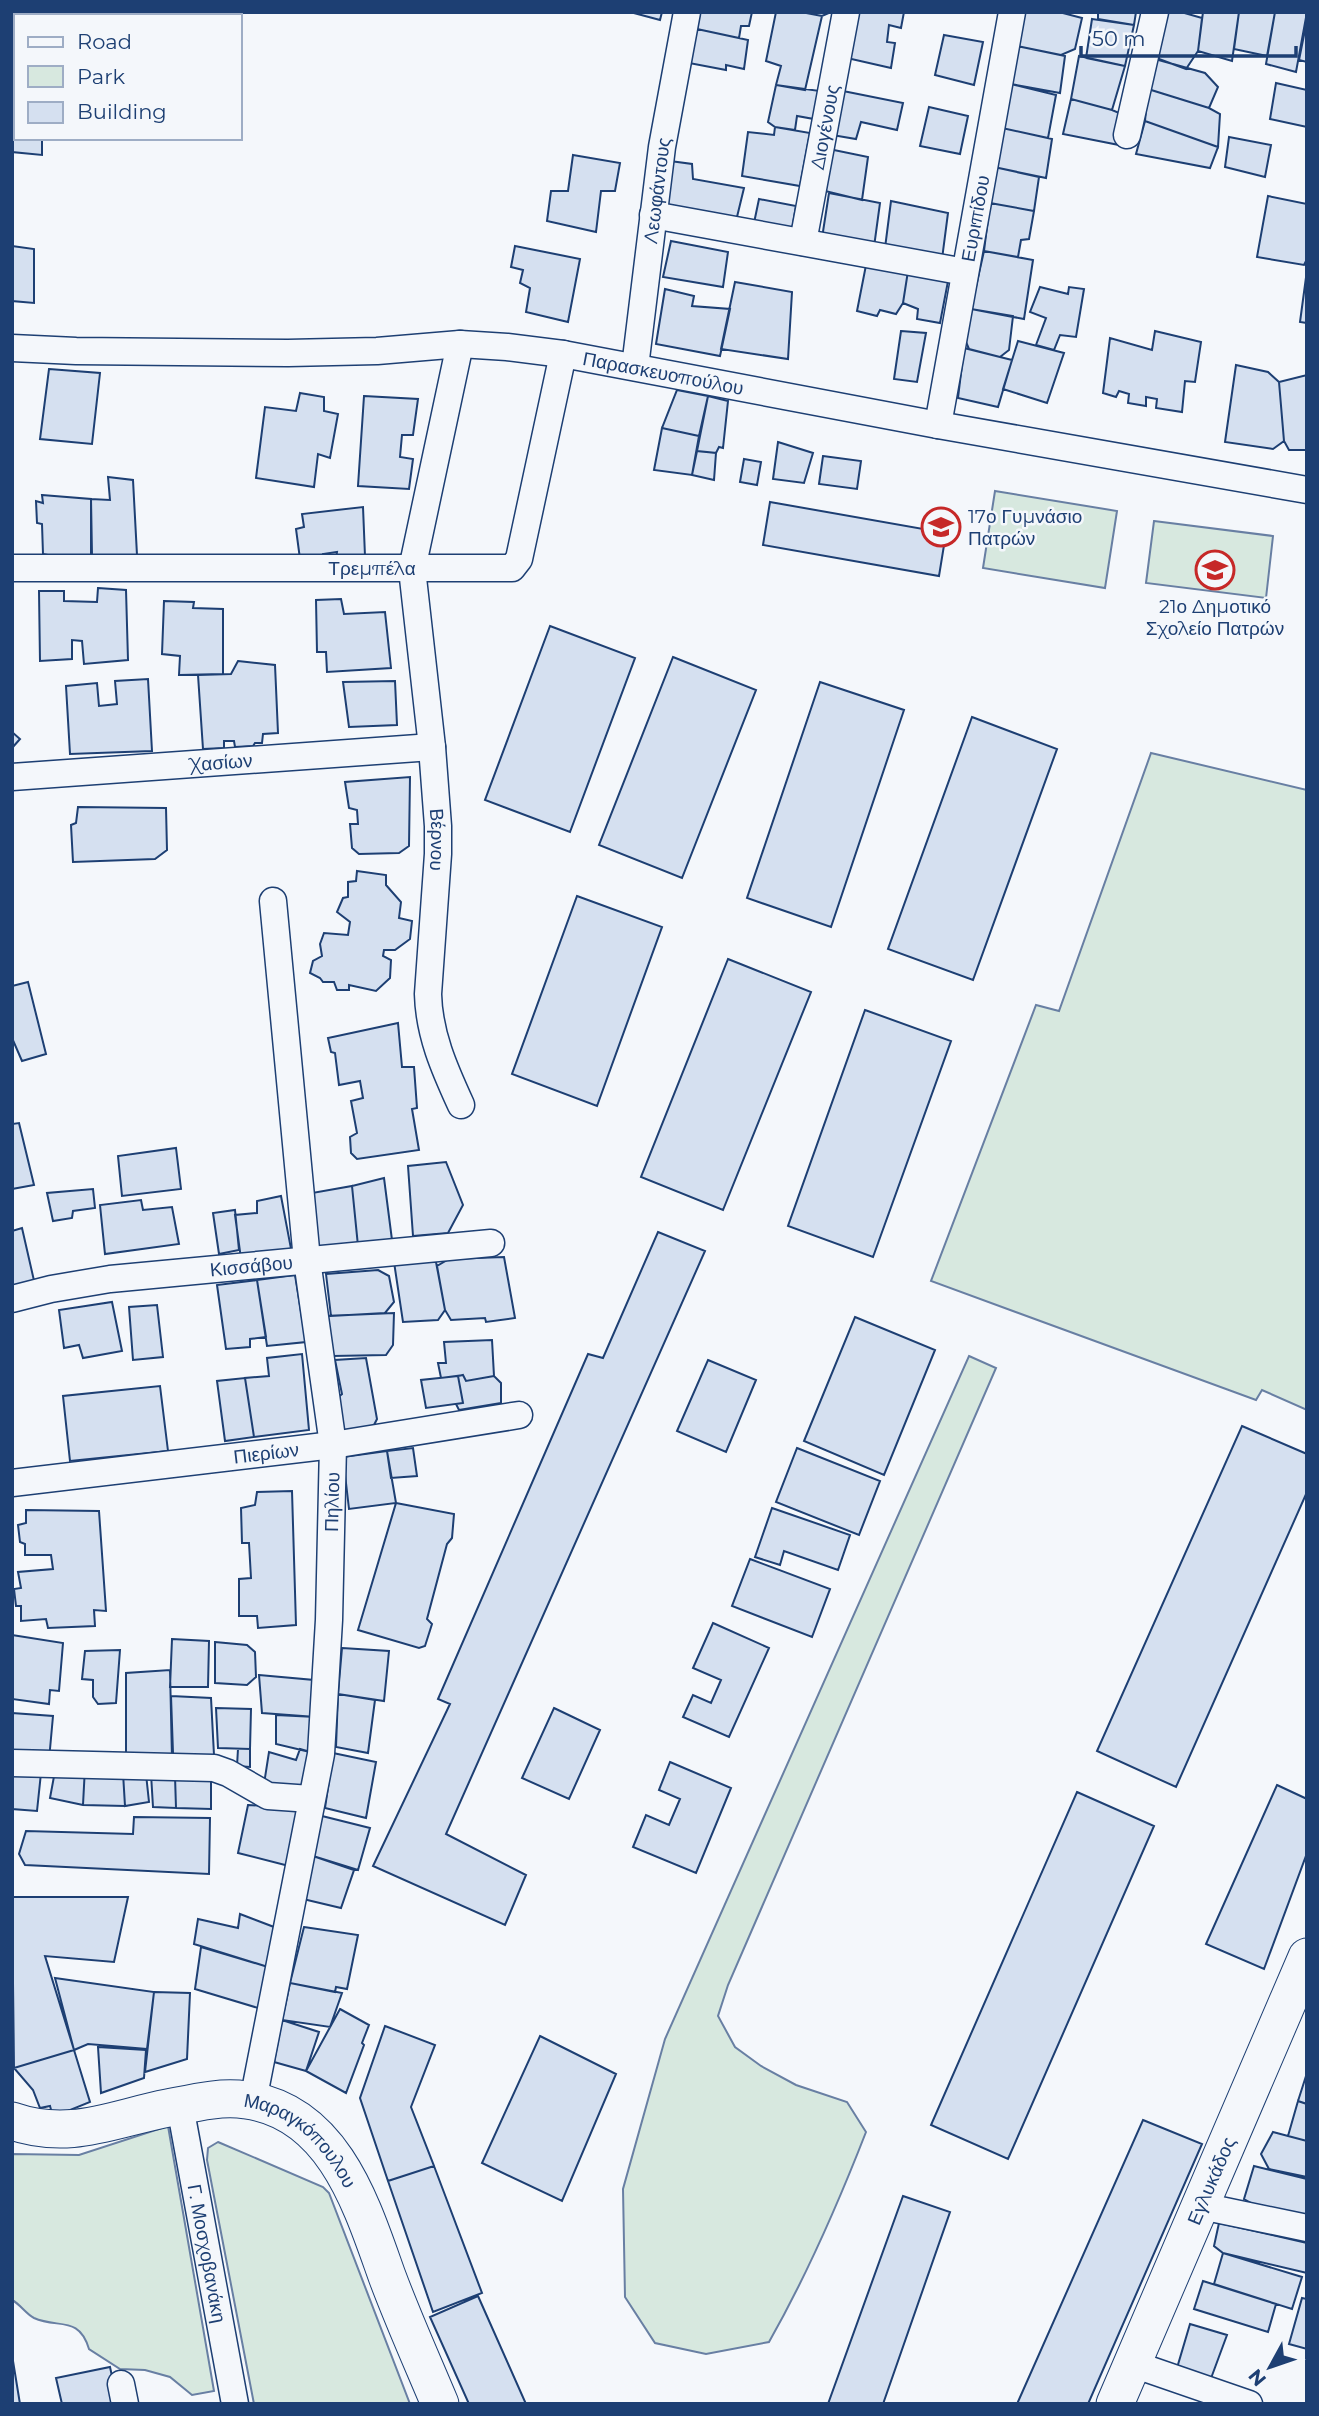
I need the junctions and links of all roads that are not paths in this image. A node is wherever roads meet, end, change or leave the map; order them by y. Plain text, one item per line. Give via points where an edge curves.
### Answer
1 (687, 12) edge
2 (846, 12) edge
3 (1012, 12) edge
4 (1155, 12) edge
5 (1127, 135) dead end
6 (653, 215) junction
7 (803, 242) junction
8 (965, 272) junction
9 (460, 344) junction
10 (12, 348) edge
11 (563, 354) junction
12 (635, 367) junction
13 (938, 425) junction
14 (1307, 490) edge
15 (12, 568) edge
16 (412, 569) junction
17 (432, 747) junction
18 (12, 777) edge
19 (273, 901) dead end
20 (461, 1105) dead end
21 (491, 1243) dead end
22 (307, 1260) junction
23 (12, 1298) edge
24 (519, 1415) dead end
25 (333, 1445) junction
26 (12, 1483) edge
27 (12, 1763) edge
28 (312, 1799) junction
29 (1302, 1979) edge
30 (253, 2101) junction
31 (180, 2106) junction
32 (12, 2121) edge
33 (1201, 2206) junction
34 (1307, 2228) edge
35 (1133, 2364) junction
36 (235, 2404) edge
37 (440, 2404) edge
38 (1115, 2404) edge
39 (1248, 2404) edge

1 - 6 street, Λεωφάντους
2 - 7 street, Διογένους
3 - 8 street, Ευριπίδου
4 - 5 street
6 - 7 street
6 - 12 street, Λεωφάντους
7 - 8 street
8 - 13 street, Ευριπίδου
9 - 10 street, Παρασκευοπούλου via 288,353
9 - 11 street, Παρασκευοπούλου
9 - 16 street, Βέρνου
11 - 12 street, Παρασκευοπούλου
11 - 16 street, Τρεμπέλα via 519,559 512,568
12 - 13 street, Παρασκευοπούλου
13 - 14 street, Παρασκευοπούλου
15 - 16 street, Τρεμπέλα
16 - 17 street, Βέρνου
17 - 18 street, Χασίων
17 - 20 street, Βέρνου via 438,854 428,1017
19 - 22 street, Πηλίου
21 - 22 street, Κισσάβου
22 - 23 street, Κισσάβου via 110,1279
22 - 25 street, Πηλίου
24 - 25 street, Πιερίων
25 - 26 street, Πιερίων
25 - 28 street, Πηλίου via 322,1741
27 - 28 street via 214,1768 268,1796
28 - 30 street, Πηλίου
29 - 33 main road, Εγλυκάδος
30 - 31 main road, Μαραγκόπουλου via 224,2099
30 - 37 main road, Μαραγκόπουλου via 299,2122 340,2163 363,2208
31 - 32 main road, Μαραγκόπουλου via 79,2129 48,2130
31 - 36 street, Γ. Μοσχοβανάκη
33 - 34 street
33 - 35 main road, Εγλυκάδος
35 - 38 main road, Εγλυκάδος
35 - 39 street

